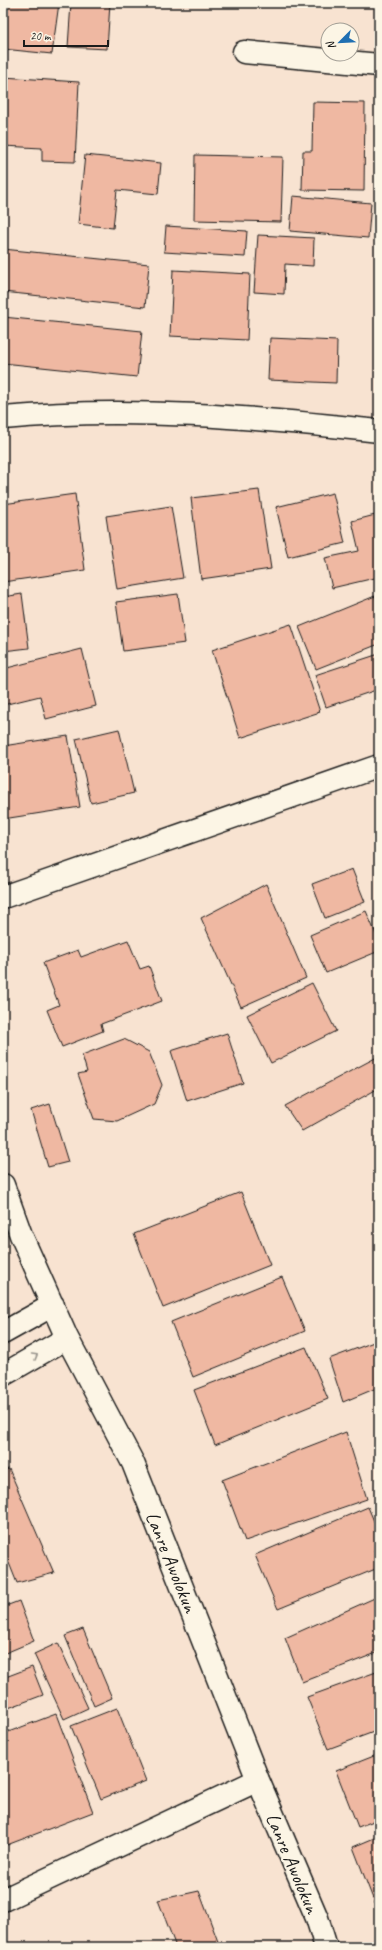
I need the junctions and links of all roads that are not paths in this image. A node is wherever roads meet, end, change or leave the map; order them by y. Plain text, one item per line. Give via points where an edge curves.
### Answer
1 (244, 52) dead end
2 (379, 65) edge
3 (3, 418) edge
4 (379, 431) edge
5 (379, 766) edge
6 (3, 897) edge
7 (3, 1185) edge
8 (53, 1305) junction
9 (3, 1333) edge
10 (66, 1338) junction
11 (3, 1375) edge
12 (258, 1780) junction
13 (3, 1900) edge
14 (326, 1947) edge

1 - 2 street
3 - 4 street via 124,412 266,418
5 - 6 street
7 - 8 street, Lanre Awolokun
8 - 9 street
8 - 10 street, Lanre Awolokun
11 -> 10 street
10 - 12 street, Lanre Awolokun via 133,1463
12 - 13 street
12 - 14 street, Lanre Awolokun

